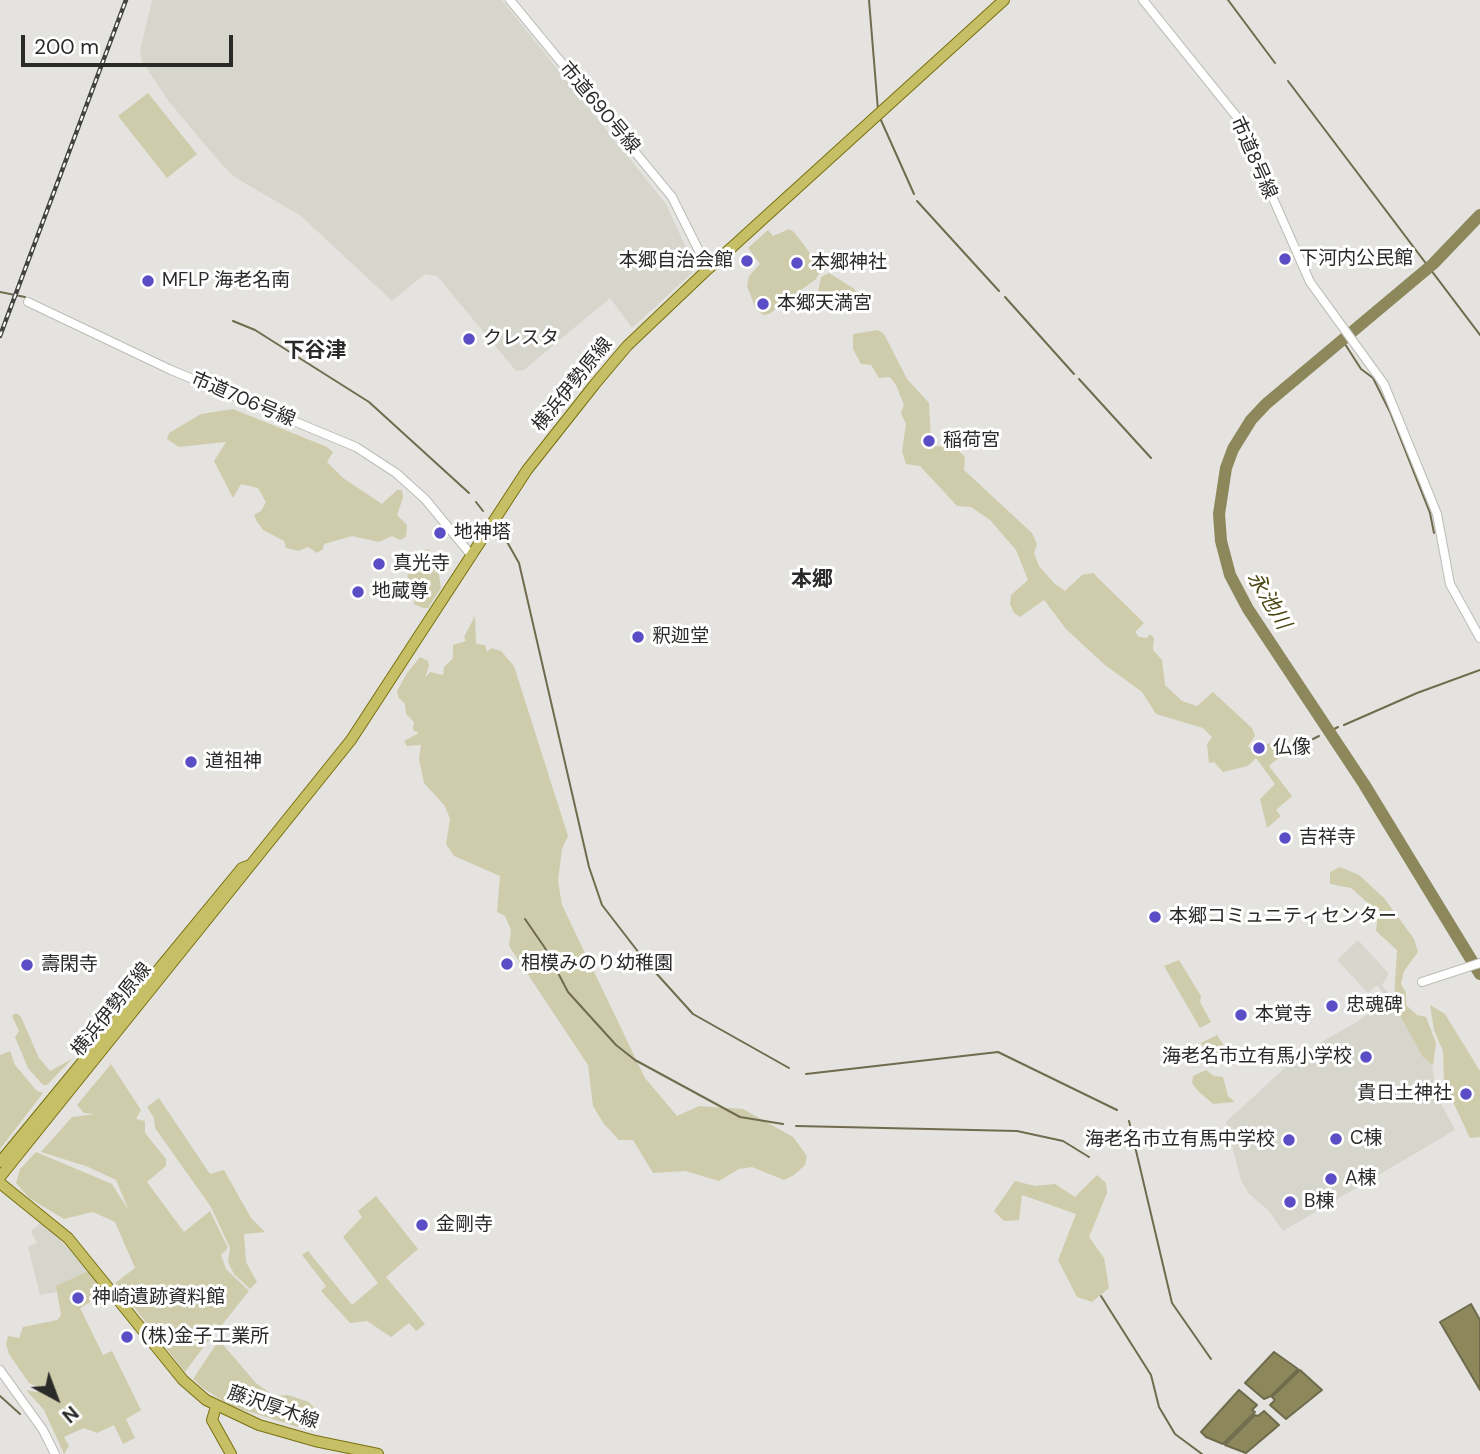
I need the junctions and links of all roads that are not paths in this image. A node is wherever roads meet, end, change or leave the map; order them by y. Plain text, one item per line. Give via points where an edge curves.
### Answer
1 (510, 0) edge
2 (1004, 0) edge
3 (1143, 0) edge
4 (708, 269) junction
5 (28, 302) dead end
6 (472, 556) junction
7 (1480, 638) edge
8 (250, 865) junction
9 (1480, 962) edge
10 (1422, 982) dead end
11 (0, 1161) edge
12 (0, 1177) edge
13 (0, 1183) edge
14 (0, 1370) edge
15 (216, 1407) junction
16 (55, 1454) edge
17 (231, 1454) edge
18 (378, 1454) edge

1 - 4 street, 市道690号線 via 664,185
2 - 4 main road, 横浜伊勢原線
3 - 7 street, 市道8号線 via 1237,117 1310,282 1384,384 1437,514 1450,584
4 - 6 main road, 横浜伊勢原線 via 627,346 566,419
5 - 6 street, 市道706号線 via 171,370 356,447 396,473 444,520
6 - 8 main road, 横浜伊勢原線 via 355,734
8 - 11 main road, 横浜伊勢原線 via 242,868
8 - 12 main road, 横浜伊勢原線
9 - 10 street
13 - 15 main road, 藤沢厚木線 via 68,1238 183,1380
14 - 16 street
15 - 17 main road via 212,1420
15 - 18 main road, 藤沢厚木線 via 259,1425

